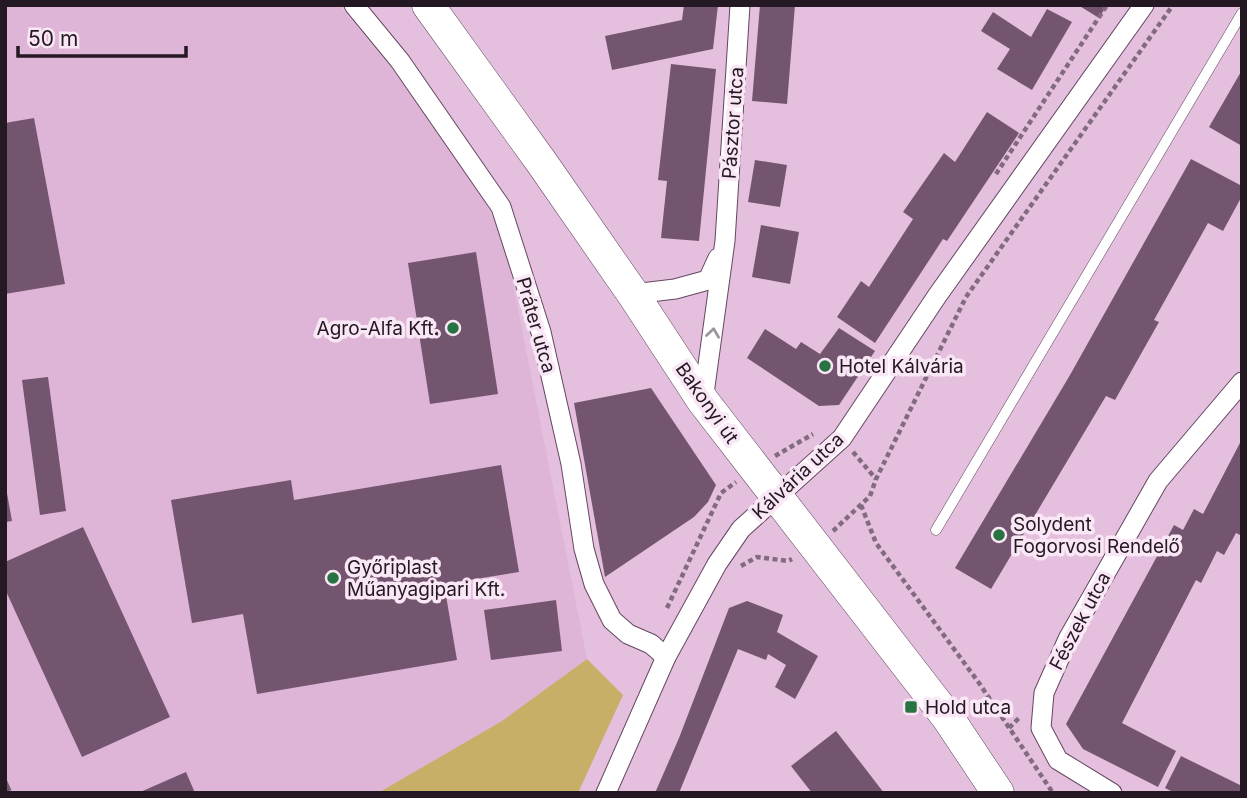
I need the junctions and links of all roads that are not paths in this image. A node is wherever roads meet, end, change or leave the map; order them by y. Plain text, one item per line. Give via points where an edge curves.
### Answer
1 (354, 5) edge
2 (428, 5) edge
3 (740, 5) edge
4 (1144, 5) edge
5 (1242, 13) edge
6 (725, 241) junction
7 (633, 294) junction
8 (1242, 382) edge
9 (703, 401) junction
10 (776, 497) junction
11 (936, 530) dead end
12 (666, 657) junction
13 (606, 793) edge
14 (998, 793) edge
15 (1112, 793) edge

1 - 12 street, Práter utca via 400,61 501,207 541,332 594,584 612,620
2 - 7 main road, Bakonyi út
3 - 6 street, Pásztor utca
4 - 10 street, Kálvária utca via 842,438
5 - 11 lane
6 - 7 street, Pásztor utca via 708,279
9 -> 6 street, Pásztor utca
7 - 9 main road, Bakonyi út
8 - 15 street, Fészek utca via 1158,481 1068,639 1044,693 1041,728 1058,760
9 - 10 main road, Bakonyi út
10 - 12 street, Kálvária utca via 741,529
10 - 14 main road, Bakonyi út via 948,718
12 - 13 street, Kálvária utca

